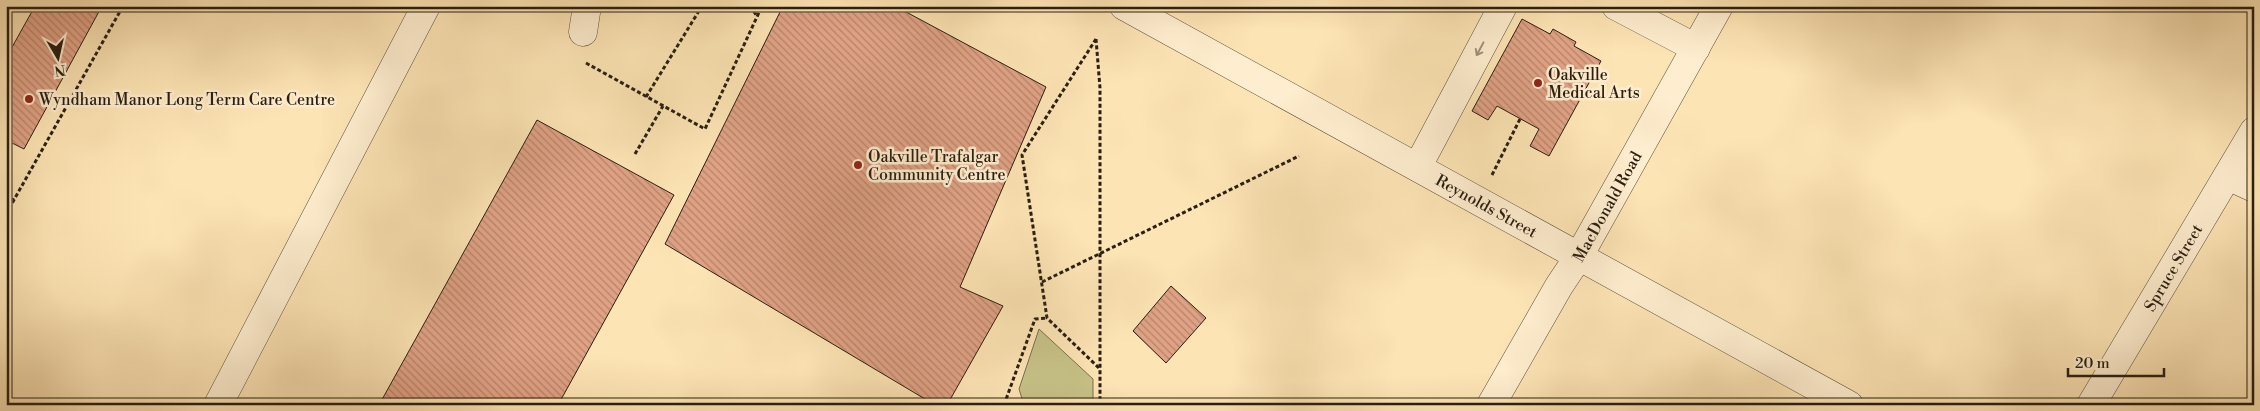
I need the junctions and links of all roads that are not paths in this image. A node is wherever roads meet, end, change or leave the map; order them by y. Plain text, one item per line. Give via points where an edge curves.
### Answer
1 (426, 6) edge
2 (1124, 6) edge
3 (1503, 6) edge
4 (1616, 6) edge
5 (1719, 6) edge
6 (1696, 48) junction
7 (2254, 131) edge
8 (1418, 166) junction
9 (2228, 176) junction
10 (2254, 188) edge
11 (1579, 256) junction
12 (218, 405) edge
13 (1491, 405) edge
14 (1849, 405) edge
15 (2091, 405) edge

1 - 12 street
2 - 8 street, Reynolds Street
3 -> 8 street
4 - 6 street
5 - 6 street, MacDonald Road
6 - 11 street, MacDonald Road
7 - 9 street, Spruce Street
8 - 11 street, Reynolds Street
9 - 10 street
9 - 15 street, Spruce Street
11 - 13 street, MacDonald Road
11 - 14 street, Reynolds Street

